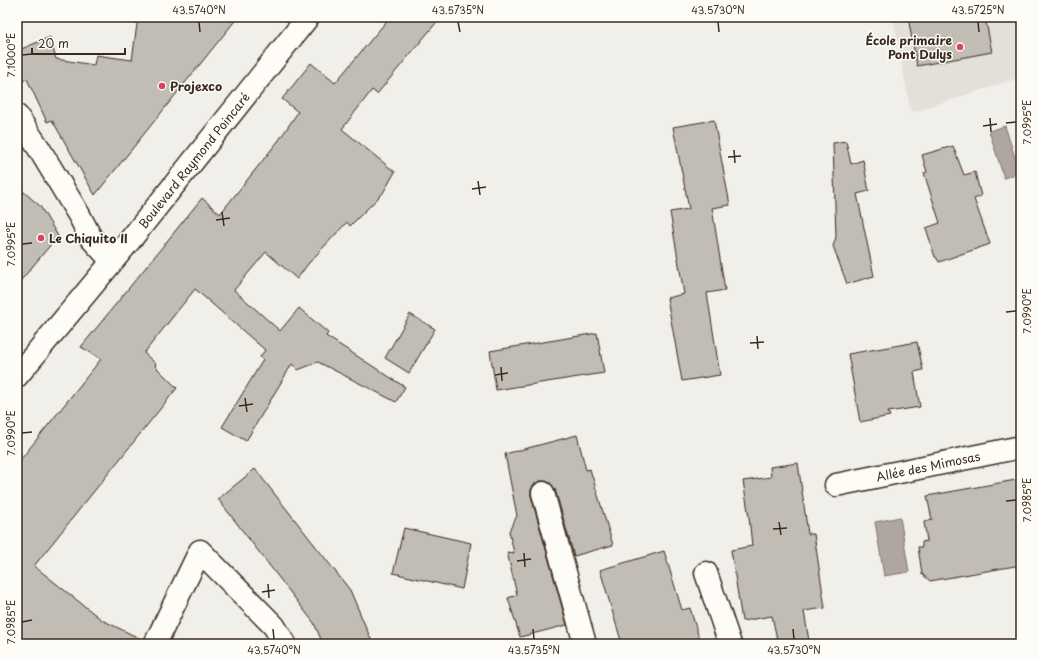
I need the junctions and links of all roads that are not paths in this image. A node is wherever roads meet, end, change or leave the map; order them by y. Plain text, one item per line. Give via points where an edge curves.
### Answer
1 (308, 17) edge
2 (17, 116) edge
3 (112, 261) junction
4 (17, 376) edge
5 (1021, 447) edge
6 (836, 485) dead end
7 (543, 493) dead end
8 (706, 573) dead end
9 (155, 644) edge
10 (284, 644) edge
11 (584, 644) edge
12 (730, 644) edge

1 - 3 main road, Boulevard Raymond Poincaré
2 - 3 main road via 80,215 91,238
3 - 4 main road, Boulevard Raymond Poincaré
5 - 6 main road, Allée des Mimosas
7 - 11 main road
8 - 12 main road
9 - 10 main road via 200,551 274,626

